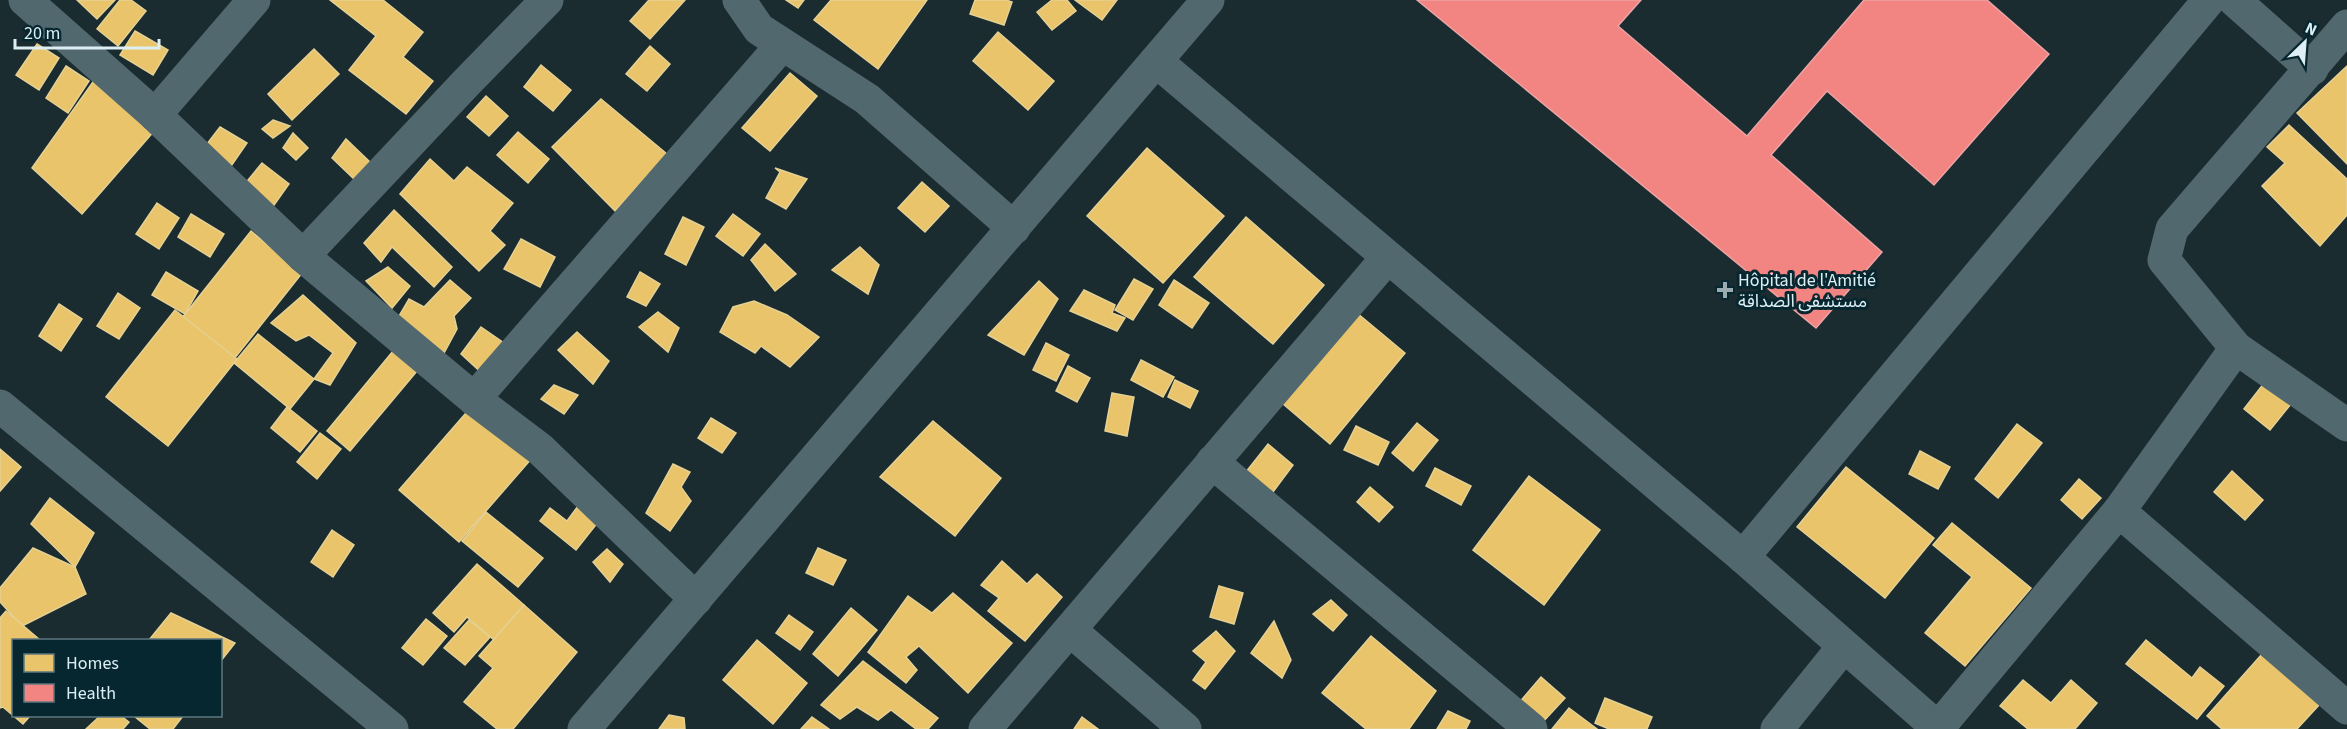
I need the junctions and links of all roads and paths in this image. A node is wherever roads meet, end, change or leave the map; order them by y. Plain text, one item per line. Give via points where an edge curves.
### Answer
1 (25, 0) edge
2 (254, 0) edge
3 (547, 0) edge
4 (739, 0) edge
5 (2209, 0) edge
6 (2234, 0) edge
7 (1192, 6) edge
8 (2347, 26) edge
9 (782, 45) junction
10 (1156, 61) junction
11 (2312, 69) junction
12 (155, 115) junction
13 (1014, 228) junction
14 (303, 256) junction
15 (1387, 258) junction
16 (2236, 348) junction
17 (474, 399) junction
18 (0, 406) edge
19 (2347, 425) edge
20 (1212, 462) junction
21 (2119, 511) junction
22 (1743, 556) junction
23 (696, 599) junction
24 (1070, 630) junction
25 (1844, 646) junction
26 (2347, 708) edge
27 (392, 729) edge
28 (584, 729) edge
29 (986, 729) edge
30 (1185, 729) edge
31 (1531, 729) edge
32 (1777, 729) edge
33 (1939, 729) edge

1 - 12 street
2 - 12 street
3 - 14 street
4 - 9 street via 759,28
5 - 22 street
6 - 11 street
7 - 10 street
8 - 11 street
9 - 13 street via 867,99
9 - 17 street
10 - 13 street
10 - 15 street
11 - 16 street via 2172,229 2164,260
12 - 14 street
13 - 23 street
14 - 17 street
15 - 20 street
15 - 22 street
16 - 19 street
16 - 21 street
17 - 23 street via 540,449
18 - 27 street
20 - 24 street
20 - 31 street
21 - 26 street
21 - 33 street
22 - 25 street
23 - 28 street
24 - 29 street
24 - 30 street
25 - 32 street
25 - 33 street

